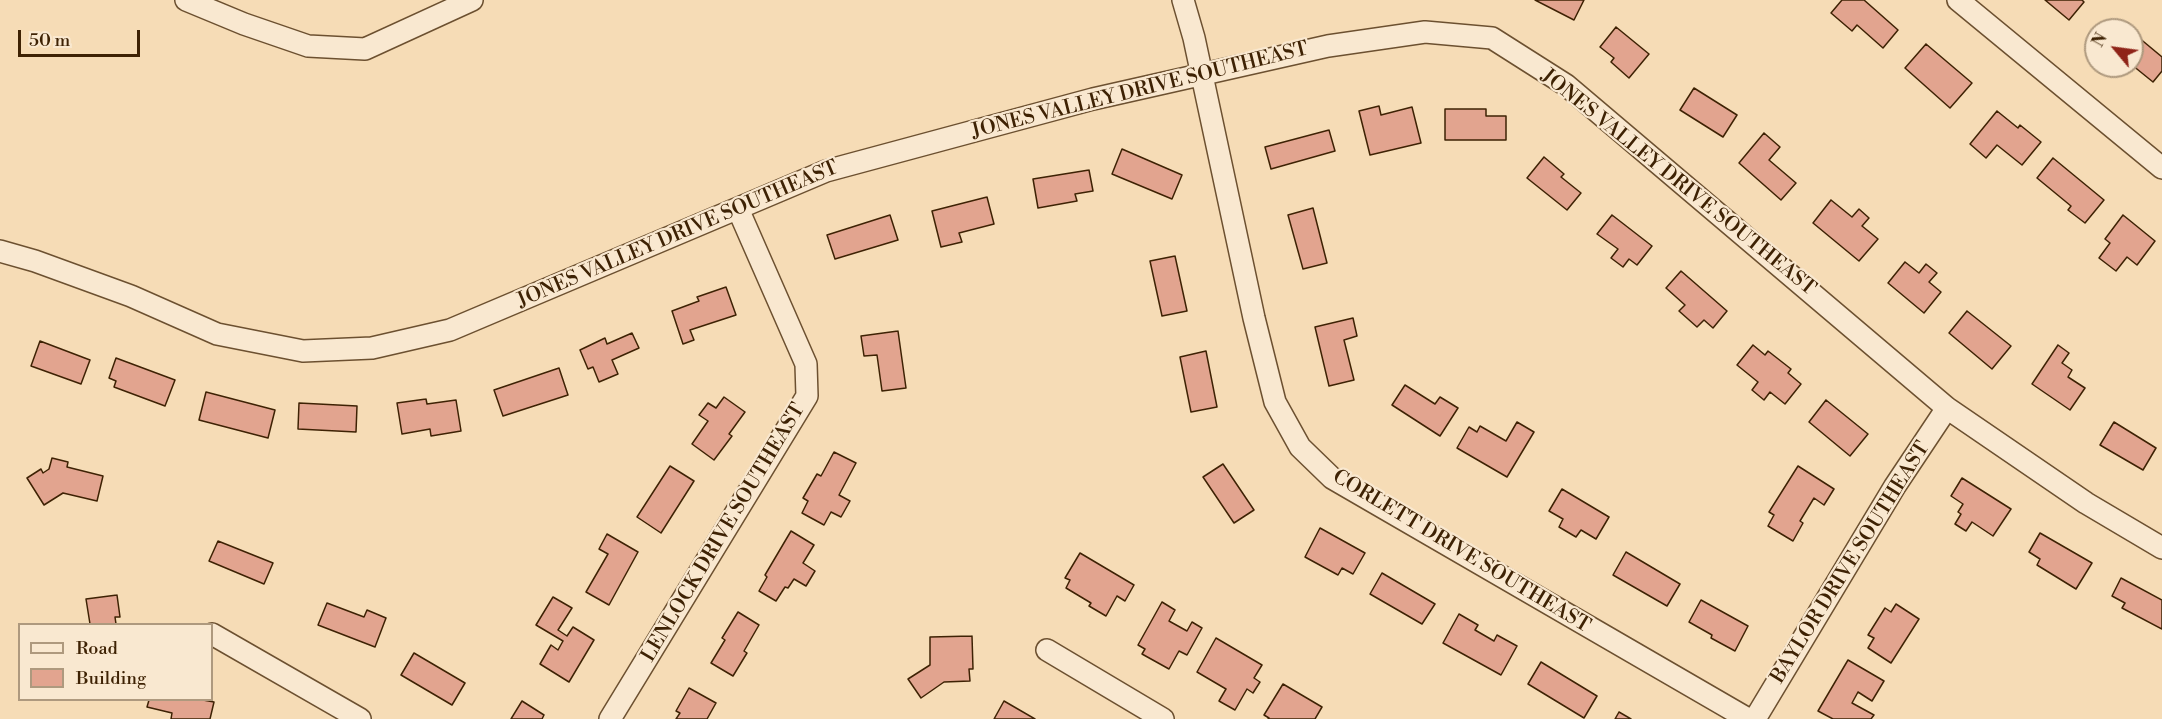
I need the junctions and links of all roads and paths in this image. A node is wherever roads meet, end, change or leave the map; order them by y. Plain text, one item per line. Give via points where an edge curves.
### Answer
1 (186, 0) edge
2 (472, 0) edge
3 (1183, 0) edge
4 (1958, 0) edge
5 (1202, 74) junction
6 (2162, 168) edge
7 (738, 209) junction
8 (0, 251) edge
9 (1947, 408) junction
10 (2162, 548) edge
11 (213, 635) edge
12 (1047, 650) dead end
13 (360, 719) edge
14 (610, 719) edge
15 (1163, 719) edge
16 (1748, 719) edge
17 (1755, 719) edge

1 - 2 street via 308,46 365,48
3 - 5 street, CORLETT DRIVE SOUTHEAST
4 - 6 street
5 - 7 street, JONES VALLEY DRIVE SOUTHEAST via 1092,99 826,171
5 - 9 street, JONES VALLEY DRIVE SOUTHEAST via 1329,46 1425,32 1492,38 1566,85
5 - 16 street, CORLETT DRIVE SOUTHEAST via 1275,402 1300,447 1332,478
7 - 8 street, JONES VALLEY DRIVE SOUTHEAST via 450,330 372,348 303,351 217,334 131,296
7 - 14 street, LENLOCK DRIVE SOUTHEAST via 806,364 807,396
9 - 10 street, JONES VALLEY DRIVE SOUTHEAST via 2086,503
9 - 17 street, BAYLOR DRIVE SOUTHEAST via 1895,486
11 - 13 street
12 - 15 street

